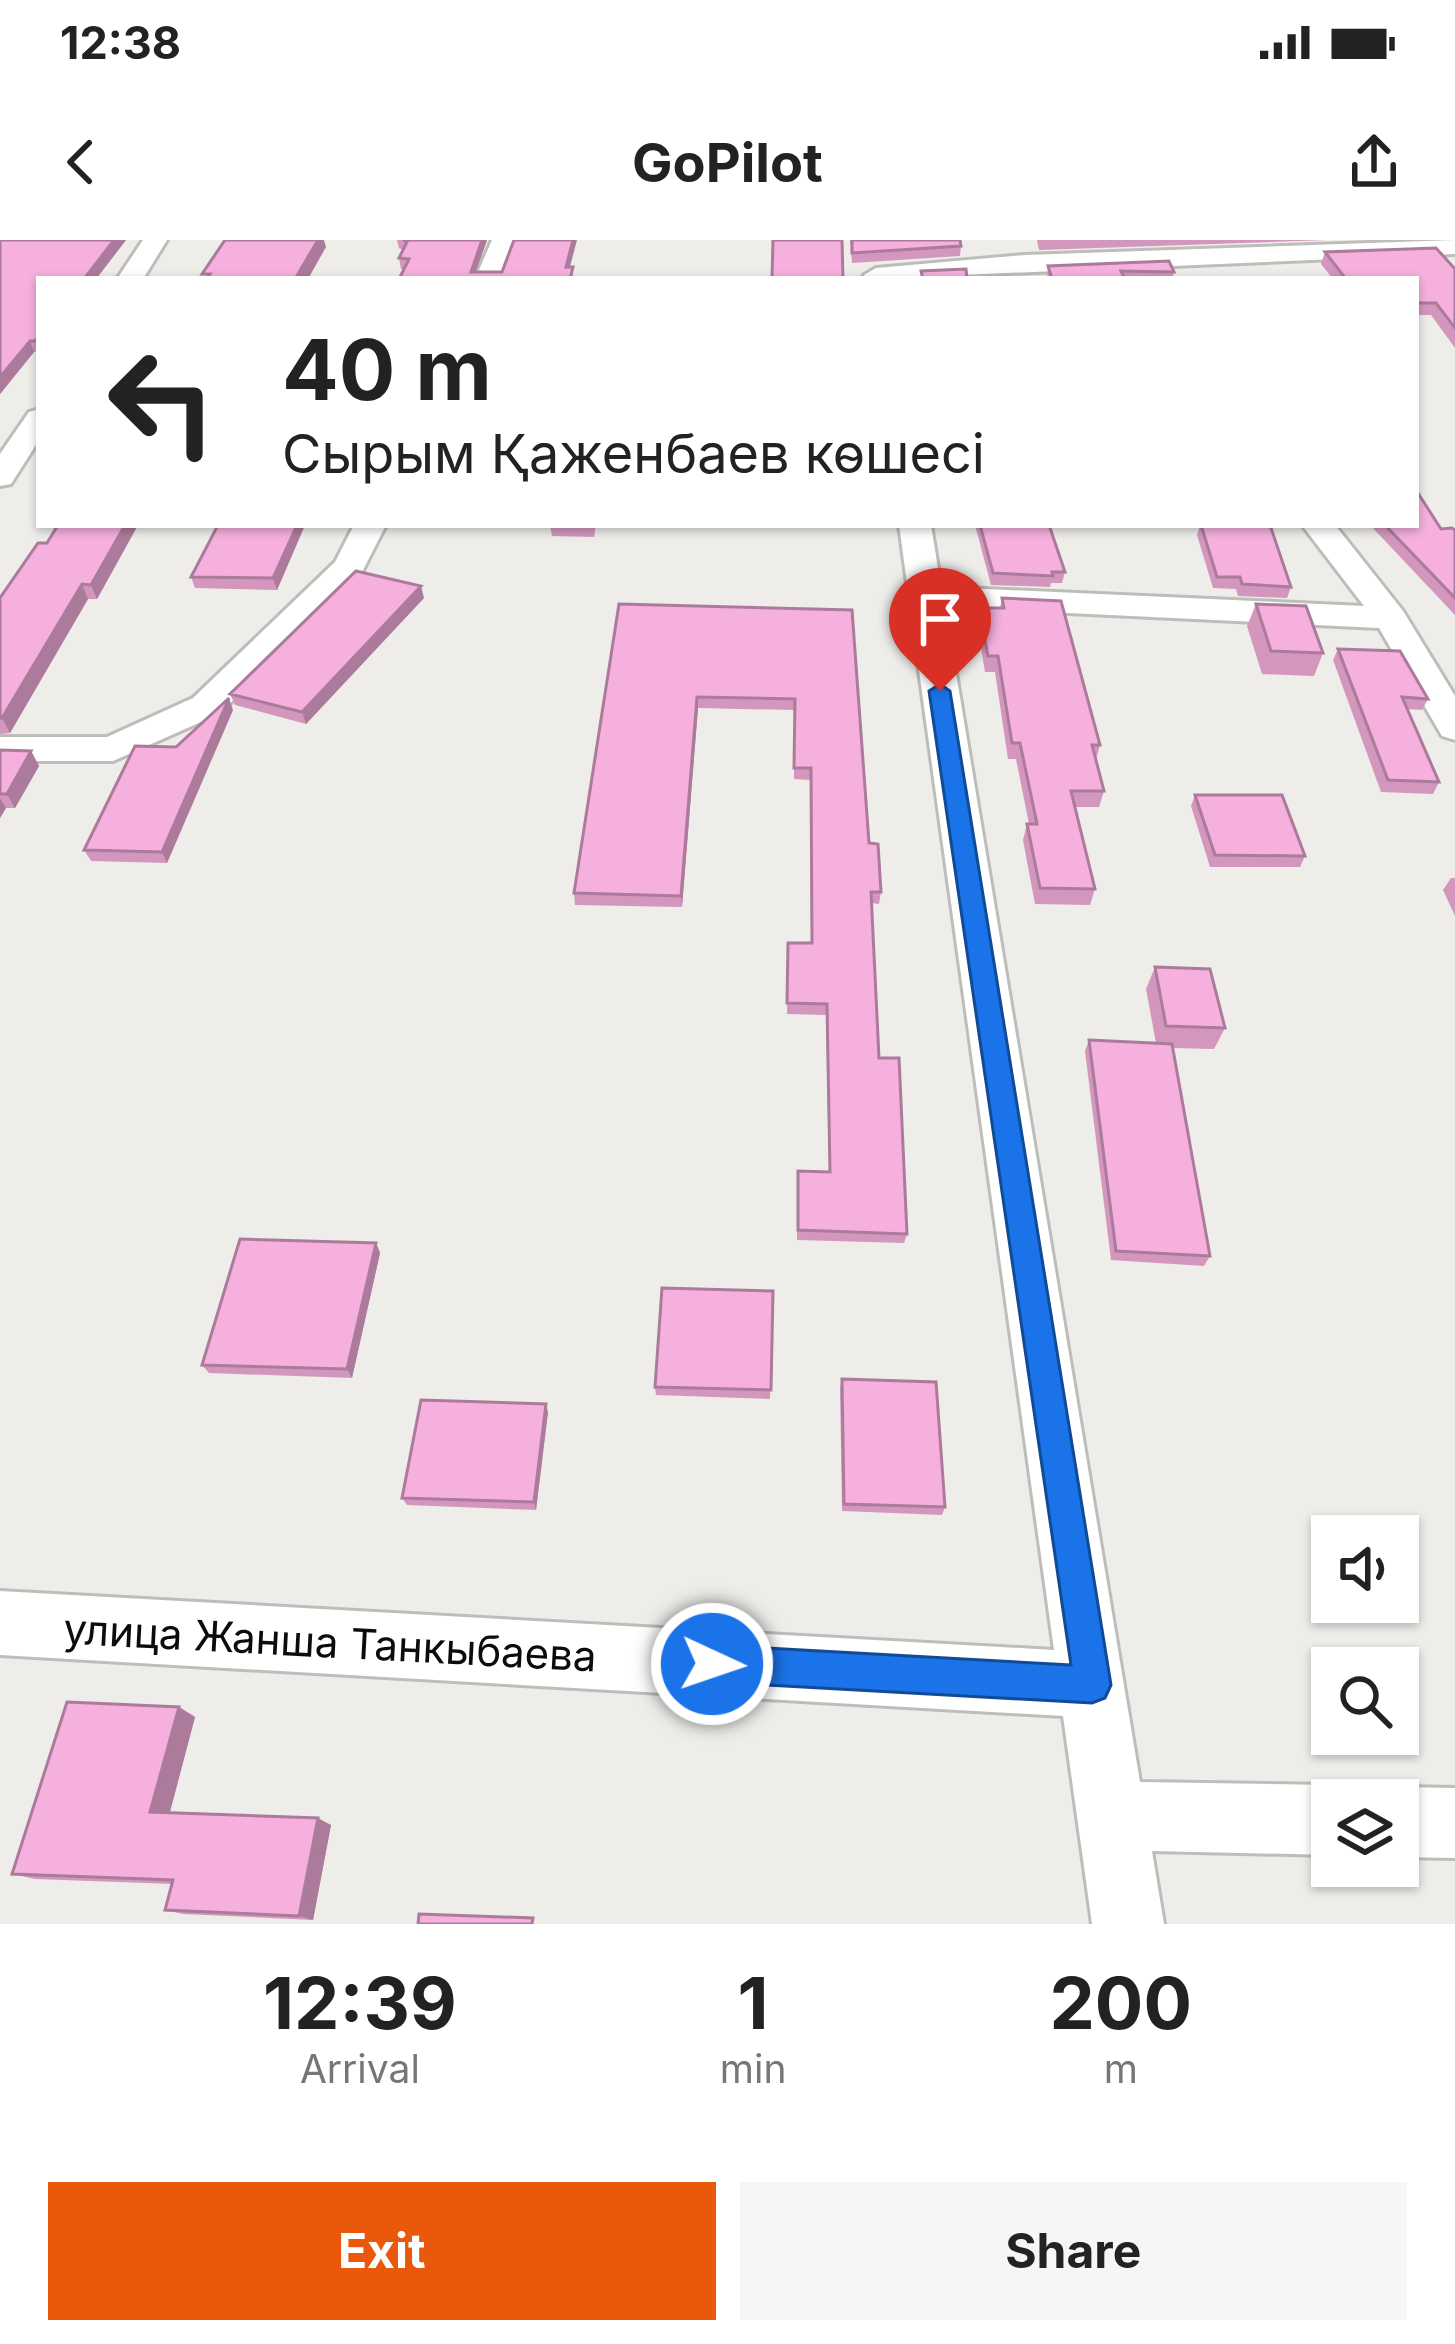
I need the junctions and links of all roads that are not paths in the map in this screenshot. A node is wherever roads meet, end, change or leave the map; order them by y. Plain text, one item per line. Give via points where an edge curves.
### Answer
1 (155, 240) edge
2 (505, 240) edge
3 (1455, 243) edge
4 (1121, 269) edge
5 (876, 274) edge
6 (132, 276) edge
7 (489, 276) edge
8 (36, 423) edge
9 (0, 477) edge
10 (369, 528) edge
11 (915, 528) edge
12 (1320, 528) edge
13 (926, 596) junction
14 (1391, 618) junction
15 (1455, 728) edge
16 (0, 749) edge
17 (0, 1623) edge
18 (1092, 1685) junction
19 (1111, 1816) junction
20 (1311, 1820) edge
21 (1419, 1822) edge
22 (1455, 1823) edge
23 (1128, 1924) edge

1 - 6 street
2 - 7 street
3 - 4 street
4 - 5 street
8 - 9 street
10 - 16 street via 350,567 206,706 113,749
11 - 13 street
12 - 14 street
13 - 14 street
13 - 18 street
14 - 15 street
17 - 18 street, улица Жанша Танкыбаева
18 - 19 street
19 - 20 street
19 - 23 street
21 - 22 street

